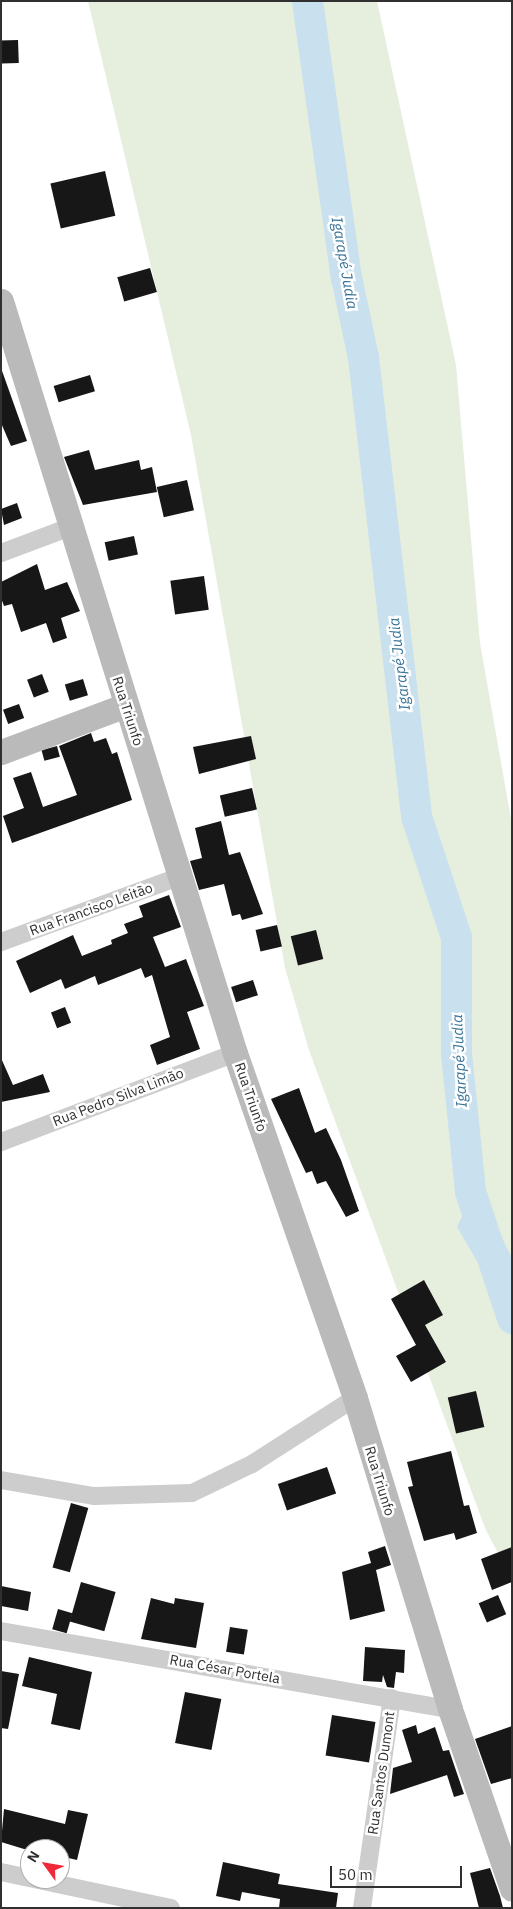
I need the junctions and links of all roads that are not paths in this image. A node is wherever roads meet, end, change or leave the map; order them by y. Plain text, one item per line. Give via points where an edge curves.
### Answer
1 (1, 301) edge
2 (8, 348) edge
3 (70, 527) junction
4 (1, 553) edge
5 (126, 705) junction
6 (1, 752) edge
7 (182, 876) junction
8 (1, 942) edge
9 (235, 1053) junction
10 (1, 1142) edge
11 (355, 1398) junction
12 (1, 1480) edge
13 (1, 1631) edge
14 (392, 1698) junction
15 (450, 1709) junction
16 (1, 1872) edge
17 (20, 1876) edge
18 (70, 1887) edge
19 (512, 1889) edge
20 (171, 1908) edge
21 (362, 1908) edge

1 - 2 street, Rua Triunfo
2 - 3 street, Rua Triunfo
3 - 4 street
3 - 5 street, Rua Triunfo
5 - 6 street
5 - 7 street, Rua Triunfo
7 - 8 street, Rua Francisco Leitão
7 - 9 street, Rua Triunfo
9 - 10 street, Rua Pedro Silva Limão
9 - 11 street, Rua Triunfo
11 - 12 street via 252,1464 192,1493 94,1496
11 - 15 street, Rua Triunfo
13 - 14 street, Rua César Portela
14 - 15 street, Rua César Portela
14 - 21 street, Rua Santos Dumont
15 - 19 street, Rua Triunfo
16 - 17 street
18 - 20 street

